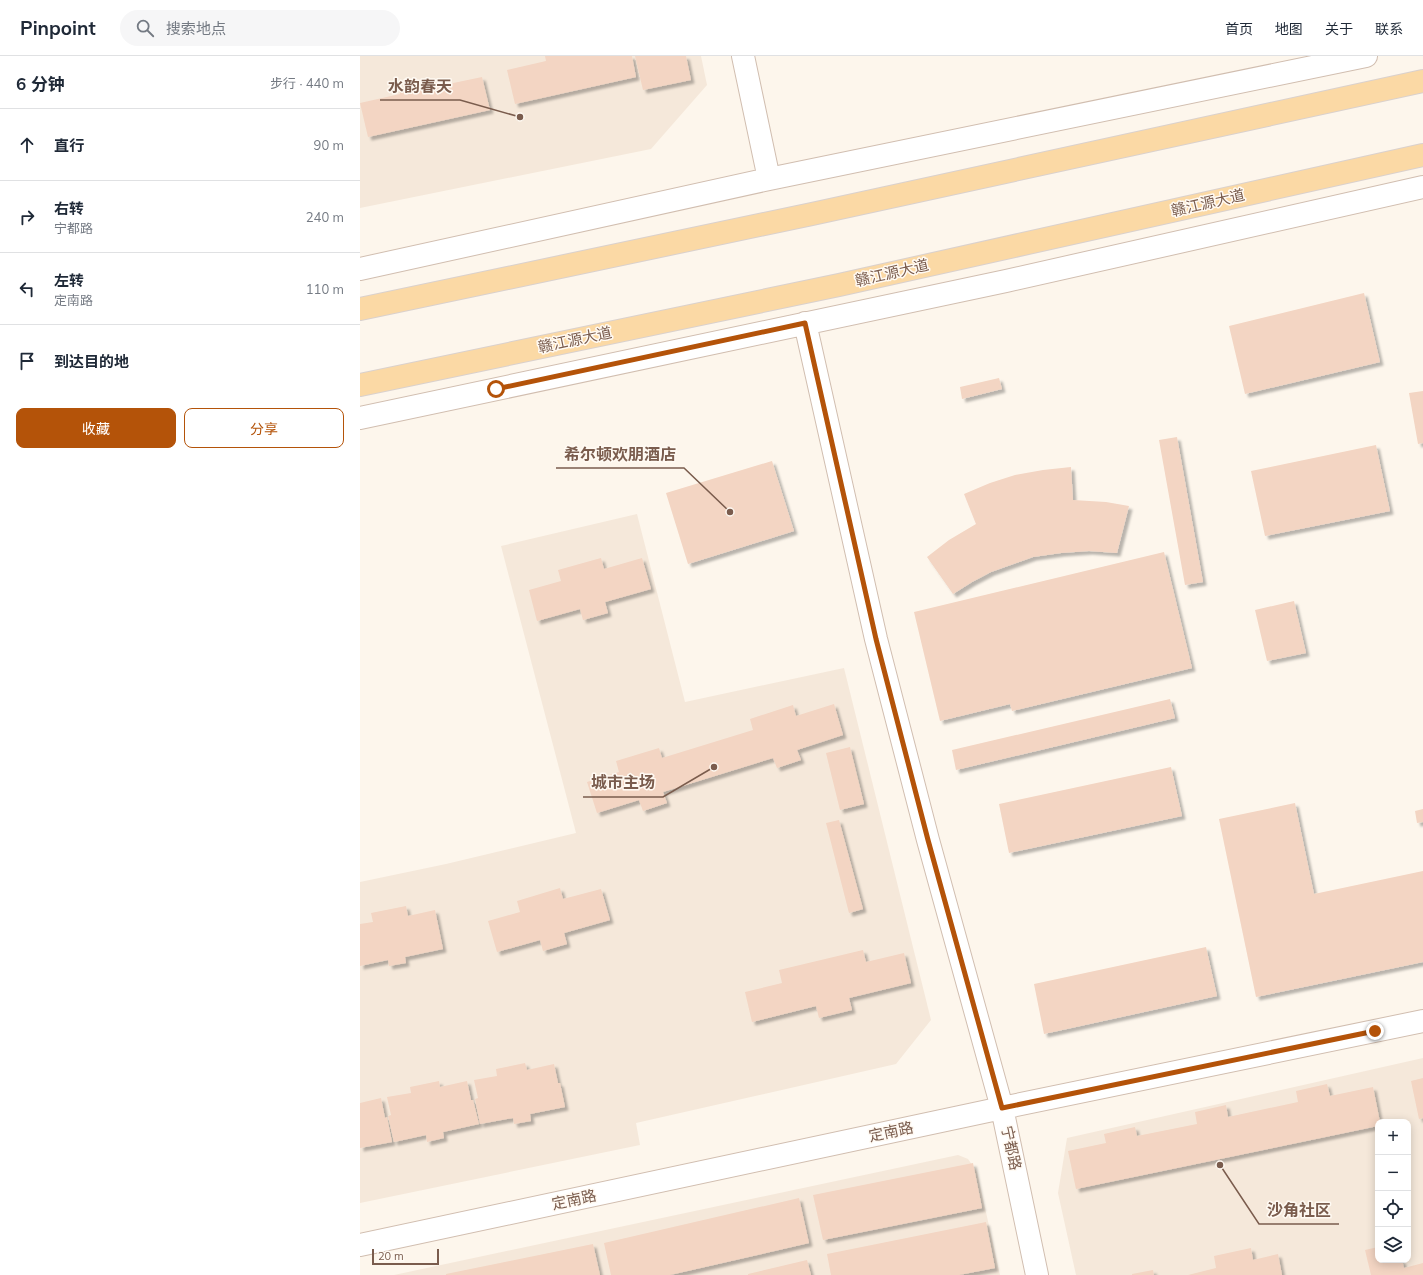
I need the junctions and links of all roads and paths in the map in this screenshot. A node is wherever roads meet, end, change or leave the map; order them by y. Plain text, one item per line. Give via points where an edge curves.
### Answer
1 (743, 56) edge
2 (1366, 56) edge
3 (1423, 81) edge
4 (1423, 155) edge
5 (769, 179) junction
6 (1423, 187) edge
7 (360, 269) edge
8 (360, 309) edge
9 (805, 323) junction
10 (360, 385) edge
11 (360, 418) edge
12 (1423, 1021) edge
13 (1002, 1108) junction
14 (360, 1245) edge
15 (1037, 1275) edge

1 - 5 street
2 - 5 street
3 - 8 main road
4 - 10 main road, 赣江源大道 via 831,287
5 - 7 street
6 - 9 street via 1006,281
9 - 11 street
9 - 13 street, 宁都路 via 876,639
12 - 13 street, 定南路
13 - 14 street, 定南路
13 - 15 street, 宁都路

